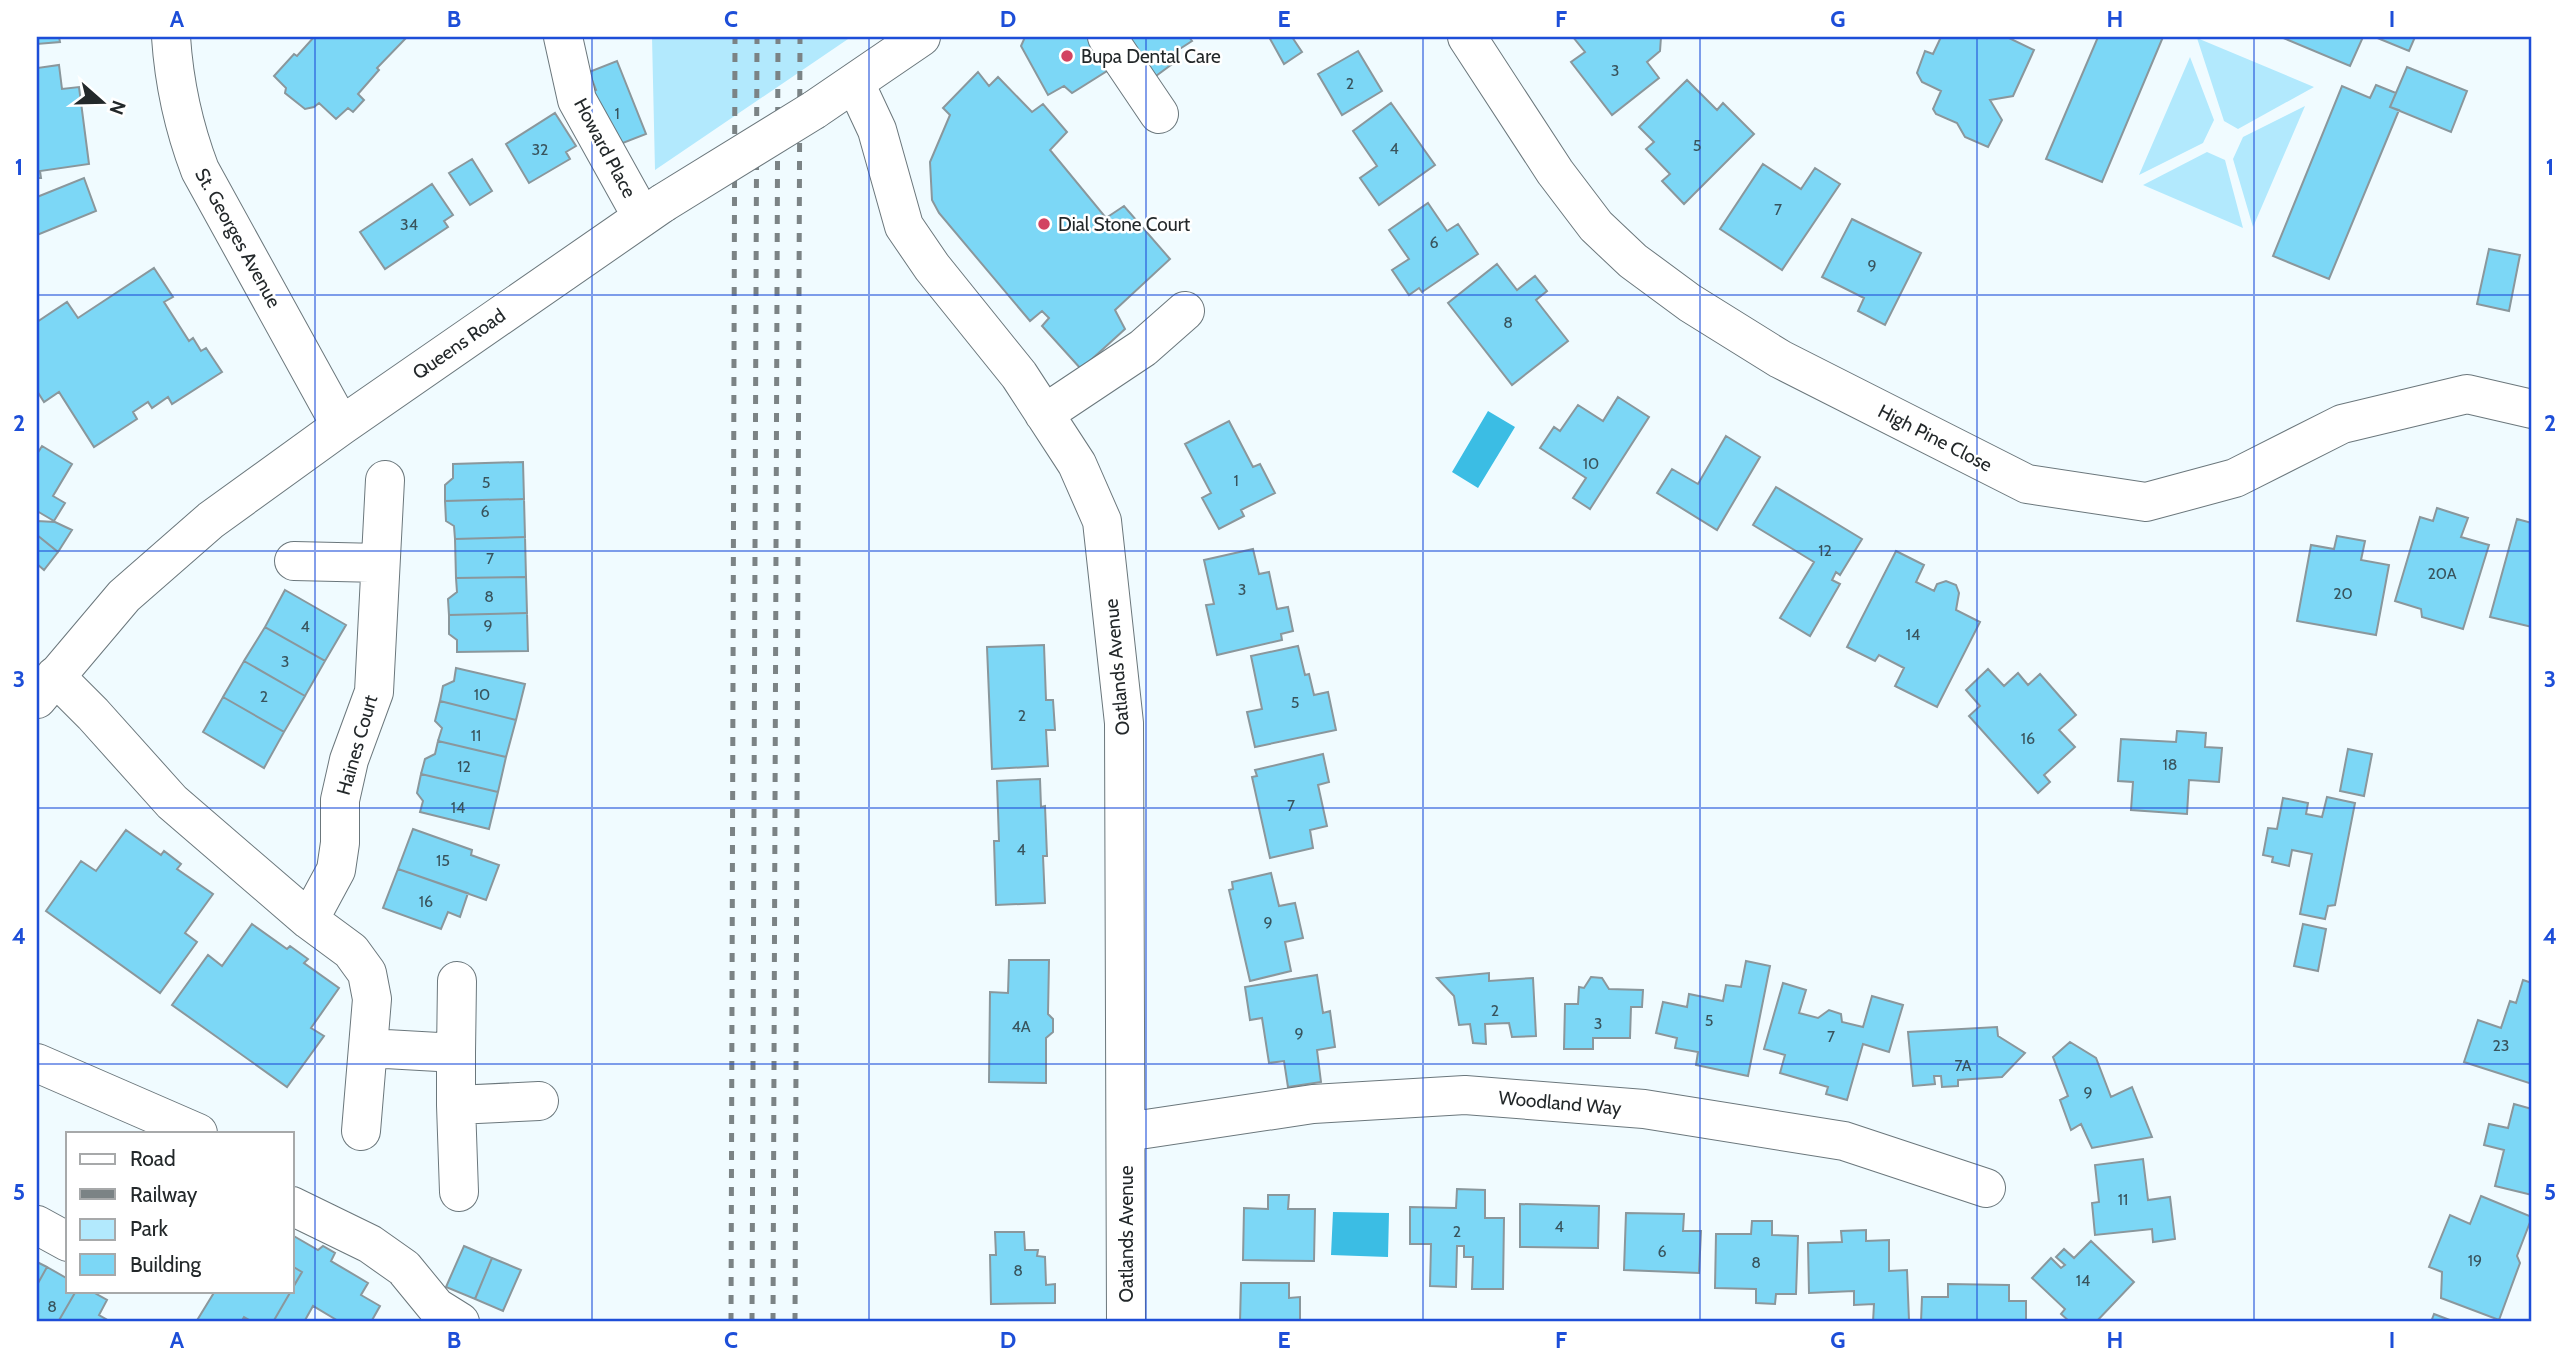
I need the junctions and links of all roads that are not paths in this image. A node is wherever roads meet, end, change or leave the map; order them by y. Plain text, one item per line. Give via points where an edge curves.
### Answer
1 (170, 37) edge
2 (563, 37) edge
3 (921, 37) edge
4 (1107, 37) edge
5 (1467, 37) edge
6 (855, 83) junction
7 (1159, 114) dead end
8 (652, 210) junction
9 (1185, 311) dead end
10 (2532, 409) edge
11 (1044, 414) junction
12 (341, 426) junction
13 (385, 480) dead end
14 (295, 561) dead end
15 (380, 563) junction
16 (46, 688) edge
17 (310, 920) junction
18 (457, 981) dead end
19 (368, 1048) junction
20 (456, 1053) junction
21 (37, 1063) edge
22 (539, 1101) dead end
23 (456, 1105) junction
24 (361, 1131) dead end
25 (196, 1132) edge
26 (1126, 1132) junction
27 (1986, 1188) dead end
28 (460, 1192) dead end
29 (294, 1207) edge
30 (37, 1225) edge
31 (66, 1241) edge
32 (460, 1322) edge
33 (1126, 1322) edge

1 - 12 street, St. Georges Avenue via 190,144 200,170
2 - 8 street, Howard Place via 577,100
3 - 6 street, Queens Road
4 - 7 street
5 - 10 street, High Pine Close via 1555,172 1596,226 1633,261 1780,359 2027,484 2146,502 2235,478 2342,424 2467,394
6 - 8 street, Queens Road, bridge
6 - 11 street, Oatlands Avenue via 877,130 904,226
8 - 12 street, Queens Road
9 - 11 street via 1143,348
11 - 26 street, Oatlands Avenue via 1077,464 1102,521 1124,723
12 - 16 street, Queens Road via 211,520 124,596
13 - 15 street, Haines Court
14 - 15 street
15 - 17 street, Haines Court via 374,692 340,800 336,870
16 - 17 street via 93,714 172,802
17 - 19 street via 351,951 368,973 372,999
18 - 20 street
19 - 20 street
19 - 24 street
20 - 23 street
21 - 25 street
22 - 23 street
23 - 28 street
26 - 27 street, Woodland Way via 1313,1104 1465,1095 1644,1110 1844,1141
26 - 33 street, Oatlands Avenue
29 - 32 street via 370,1244 404,1268 436,1307
30 - 31 street

